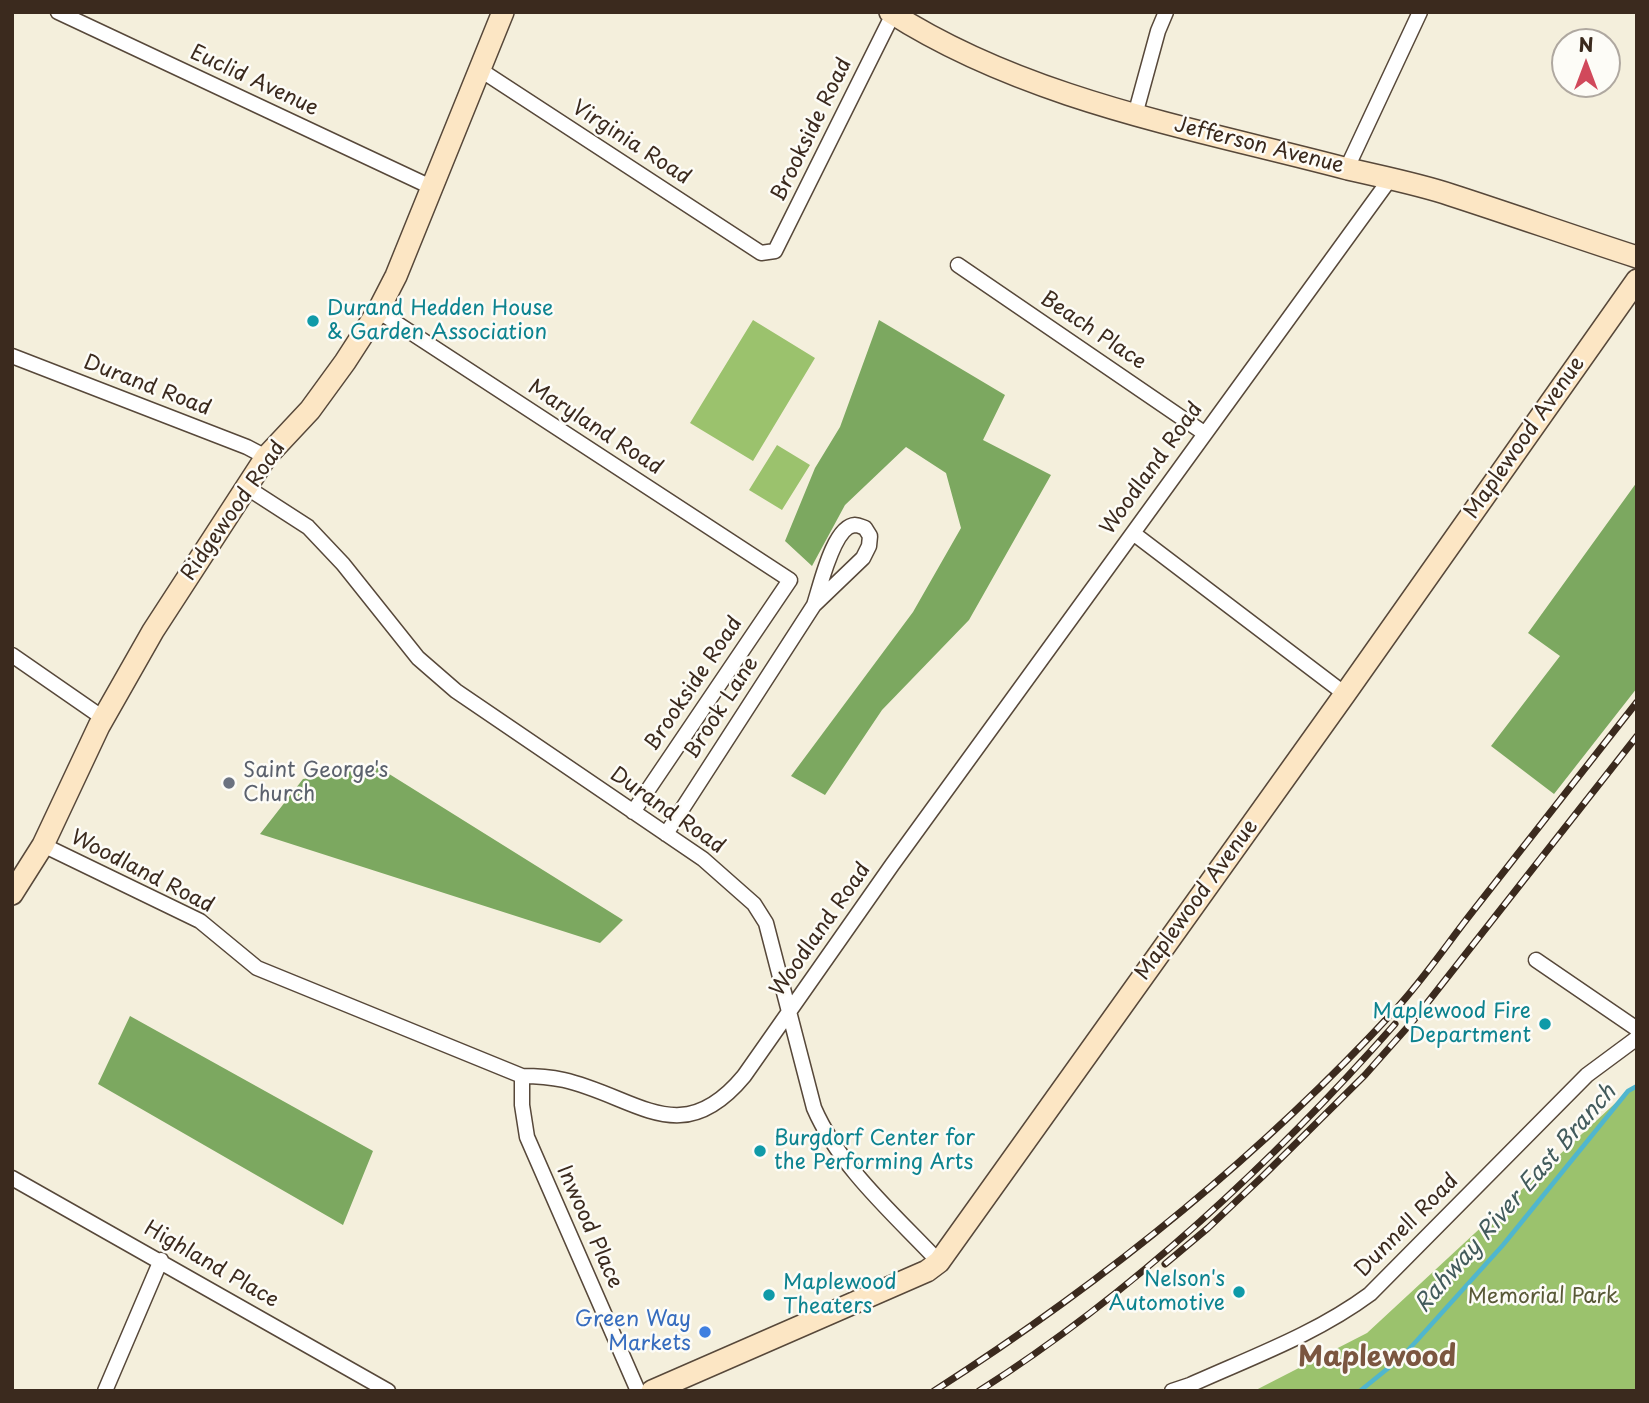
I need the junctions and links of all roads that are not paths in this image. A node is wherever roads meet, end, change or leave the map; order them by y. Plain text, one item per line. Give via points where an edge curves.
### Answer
1 (58, 12) edge
2 (503, 12) edge
3 (1166, 12) edge
4 (1420, 12) edge
5 (891, 13) edge
6 (479, 69) junction
7 (1135, 115) junction
8 (1348, 168) junction
9 (1390, 179) junction
10 (431, 187) junction
11 (761, 253) joint
12 (1637, 257) edge
13 (958, 265) dead end
14 (1637, 280) edge
15 (378, 311) junction
16 (12, 356) edge
17 (1204, 433) junction
18 (266, 457) junction
19 (246, 487) junction
20 (1133, 533) junction
21 (789, 580) joint
22 (814, 606) junction
23 (12, 655) edge
24 (1345, 694) junction
25 (103, 718) junction
26 (633, 812) junction
27 (666, 834) junction
28 (43, 845) junction
29 (12, 894) edge
30 (1536, 960) dead end
31 (790, 1011) junction
32 (1637, 1029) edge
33 (1637, 1038) edge
34 (522, 1076) junction
35 (12, 1178) edge
36 (161, 1260) junction
37 (939, 1262) junction
38 (1192, 1388) edge
39 (105, 1391) edge
40 (388, 1391) edge
41 (638, 1391) edge
42 (652, 1391) edge
43 (1172, 1391) edge

1 - 10 street, Euclid Avenue
2 - 6 street, Ridgewood Road
3 - 7 street
4 - 8 street
5 - 7 street, Jefferson Avenue via 961,54
5 - 11 street, Brookside Road via 775,251
6 - 10 street, Ridgewood Road
6 - 11 street, Virginia Road
7 - 8 street, Jefferson Avenue
8 - 9 street, Jefferson Avenue
9 - 12 street, Jefferson Avenue
9 - 17 street, Woodland Road
10 - 15 street, Ridgewood Road
13 - 17 street, Beach Place
14 - 24 street, Maplewood Avenue
15 - 18 street, Ridgewood Road via 310,410
15 - 21 street, Maryland Road
16 - 18 street, Durand Road
17 - 20 street, Woodland Road
18 - 19 street, Ridgewood Road
19 - 25 street, Ridgewood Road
19 - 26 street, Durand Road via 308,527 418,658 456,691
20 - 24 street
20 - 31 street, Woodland Road
21 - 26 street, Brookside Road
22 - 22 street, Brook Lane via 863,558 870,536 865,528 845,529 833,545
22 - 27 street, Brook Lane
23 - 25 street
24 - 37 street, Maplewood Avenue
25 - 28 street, Ridgewood Road
26 - 27 street, Durand Road
27 - 31 street, Durand Road via 754,904 766,923
28 - 29 street, Ridgewood Road
28 - 34 street, Woodland Road via 200,921 257,968
30 - 32 street
31 - 34 street, Woodland Road via 731,1091 708,1109 693,1113 649,1111 564,1080
31 - 37 street, Durand Road via 814,1108 826,1135
33 - 38 street, Dunnell Road via 1587,1075 1370,1294 1325,1324
34 - 41 street, Inwood Place via 527,1137
35 - 36 street, Highland Place
36 - 39 street
36 - 40 street, Highland Place
37 - 42 street, Maplewood Avenue
38 - 43 street, Dunnell Road

